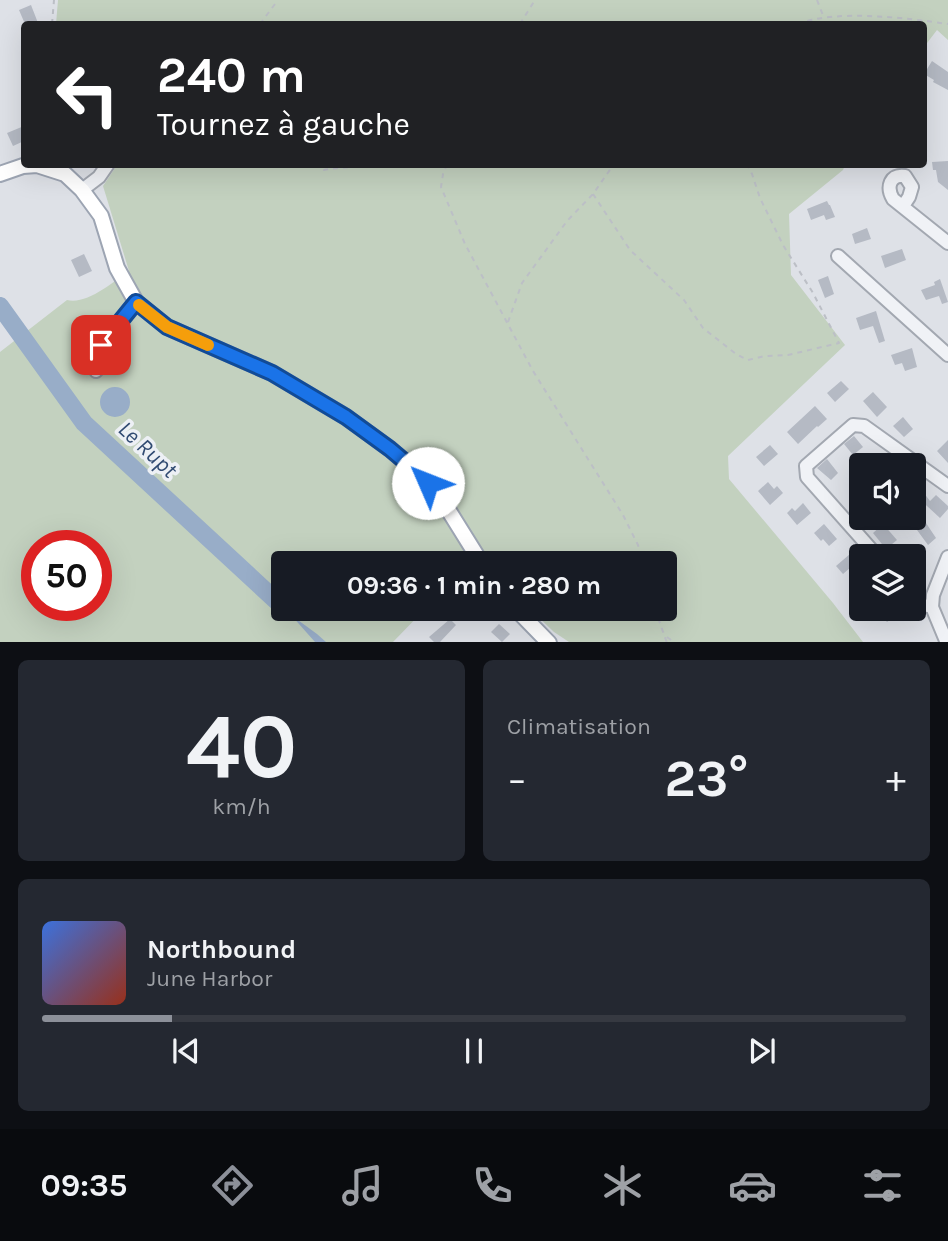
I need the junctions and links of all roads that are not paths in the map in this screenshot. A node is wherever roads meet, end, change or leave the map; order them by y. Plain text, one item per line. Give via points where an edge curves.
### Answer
1 (21, 167) edge
2 (46, 168) edge
3 (105, 168) edge
4 (0, 174) edge
5 (82, 190) junction
6 (903, 206) dead end
7 (948, 243) edge
8 (838, 256) dead end
9 (136, 302) junction
10 (948, 355) edge
11 (96, 371) dead end
12 (948, 486) edge
13 (866, 544) edge
14 (474, 551) edge
15 (948, 557) edge
16 (926, 606) edge
17 (932, 607) junction
18 (528, 621) edge
19 (549, 642) edge
20 (947, 642) edge

1 - 4 main road
2 - 5 main road via 65,174
3 - 5 street
5 - 9 main road via 101,216 117,268
6 - 7 street
8 - 10 street
9 - 11 street via 101,345 94,359
9 - 14 main road via 167,327 272,373 390,449 439,495
12 - 13 street via 864,426 853,425 806,466 807,477
15 - 17 street
16 - 17 street
17 - 20 street
18 - 19 main road

